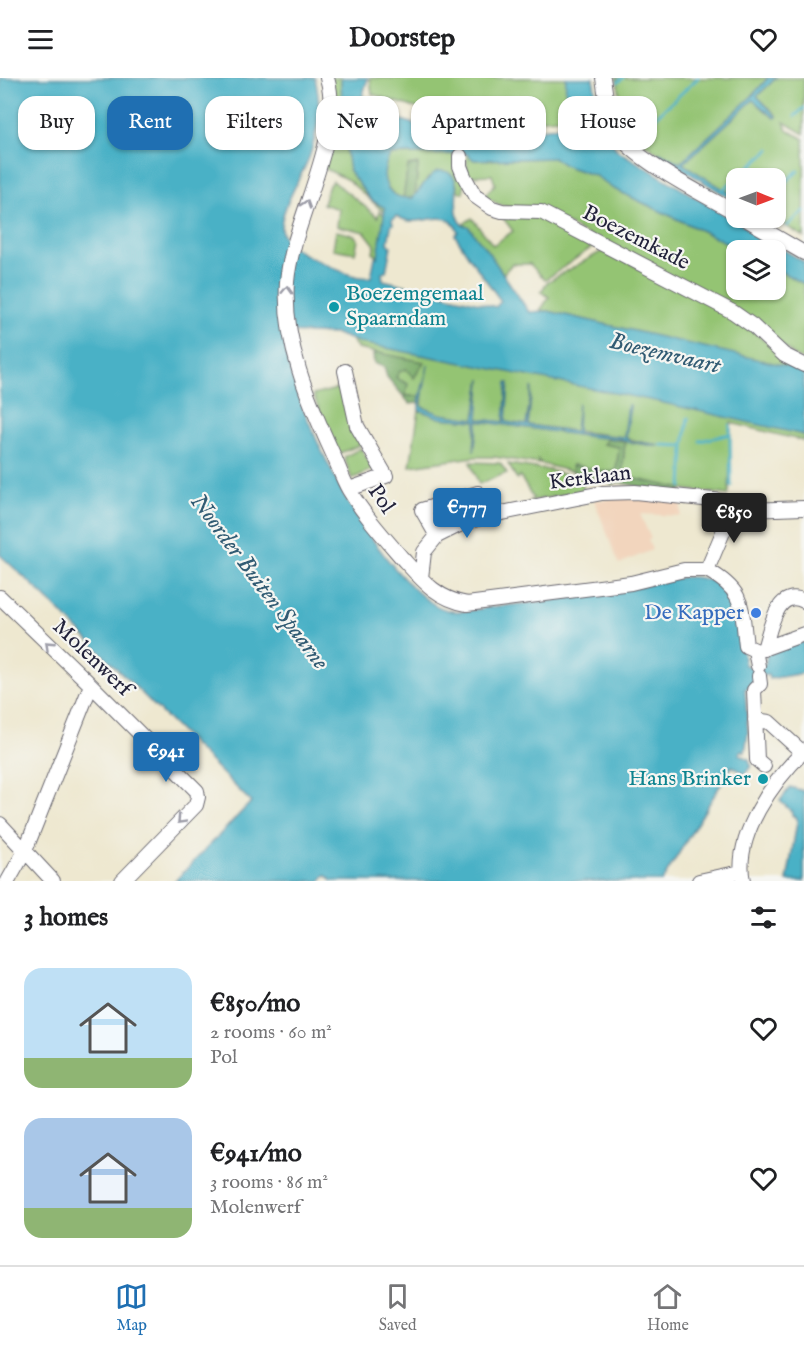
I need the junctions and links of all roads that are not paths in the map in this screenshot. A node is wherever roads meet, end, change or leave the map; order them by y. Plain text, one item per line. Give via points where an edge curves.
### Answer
1 (327, 78) edge
2 (603, 78) edge
3 (460, 156) dead end
4 (726, 207) edge
5 (761, 228) edge
6 (804, 253) edge
7 (804, 364) edge
8 (345, 371) dead end
9 (349, 489) junction
10 (734, 507) junction
11 (804, 508) edge
12 (487, 516) junction
13 (437, 536) junction
14 (707, 570) junction
15 (421, 578) junction
16 (0, 597) edge
17 (804, 601) edge
18 (804, 634) edge
19 (759, 650) junction
20 (91, 685) junction
21 (755, 720) junction
22 (803, 751) edge
23 (764, 766) dead end
24 (0, 824) edge
25 (25, 851) junction
26 (0, 871) edge
27 (742, 876) edge
28 (7, 881) edge
29 (53, 881) edge
30 (122, 881) edge
31 (699, 881) edge

9 -> 1 street, Pol via 314,414 290,336 287,304 294,246 326,140 330,100
2 - 4 street via 613,125 625,142 641,157
3 - 7 street, Boezemkade via 460,166 475,196 492,207 541,212 733,312 784,355
5 - 6 street
8 - 9 street via 357,426 386,476
9 - 15 street, Pol via 377,531
10 - 11 street, Kerklaan
10 - 12 street, Kerklaan via 723,501 636,492 582,497
10 - 14 street
12 - 13 street, Kerklaan
12 - 13 street via 478,493 422,510
13 - 15 street via 424,552
14 - 15 street, Pol via 684,570 630,583 467,604 451,601
14 - 19 street via 726,581 741,600 746,646
20 -> 16 street, Molenwerf
17 - 19 street via 789,599 779,606
18 - 19 street
19 - 21 street
20 - 25 street
20 -> 30 street, Molenwerf via 197,791 198,797 196,805
21 - 22 street via 769,722
21 - 23 street via 757,760
22 - 27 street via 760,808 743,851
24 - 25 street
25 - 28 street
25 - 29 street
26 - 28 street
27 - 31 street

